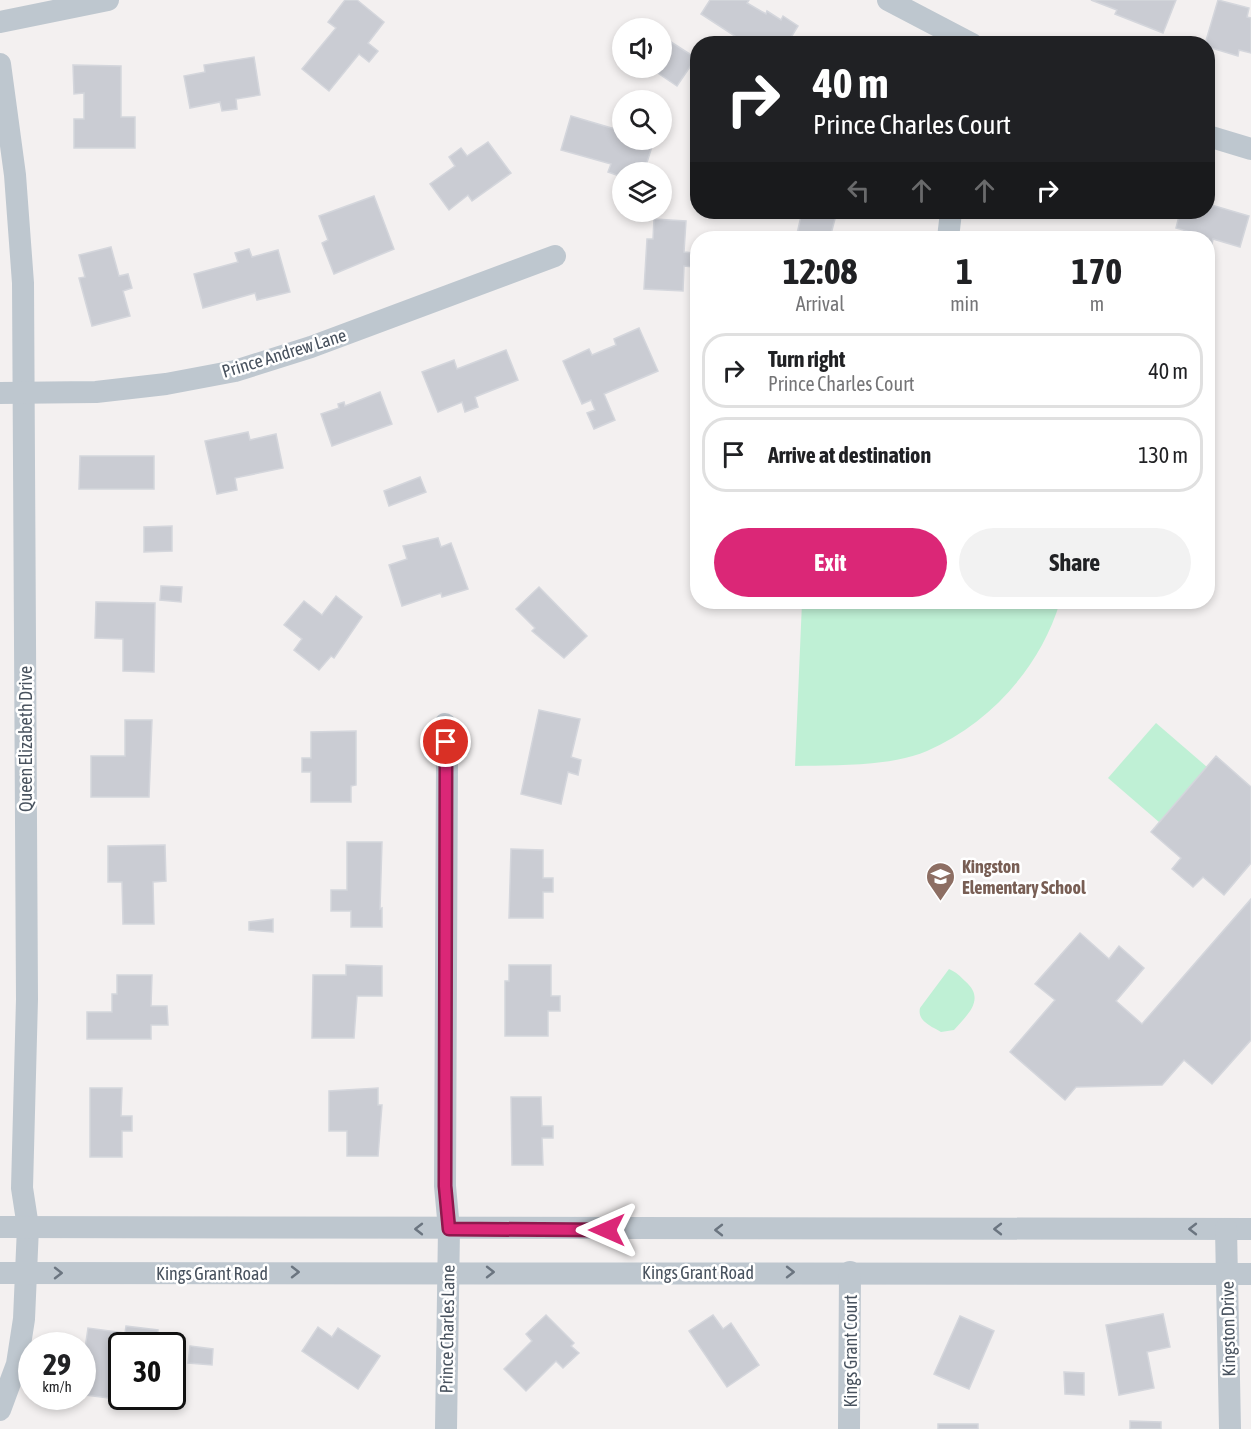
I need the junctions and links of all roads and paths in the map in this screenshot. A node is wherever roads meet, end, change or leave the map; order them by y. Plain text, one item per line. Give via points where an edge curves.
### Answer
1 (108, 0) edge
2 (888, 0) edge
3 (0, 22) edge
4 (957, 36) edge
5 (0, 64) edge
6 (1215, 138) edge
7 (1251, 149) edge
8 (555, 256) dead end
9 (0, 393) edge
10 (25, 393) junction
11 (445, 724) dead end
12 (0, 1227) edge
13 (28, 1227) junction
14 (449, 1229) junction
15 (1226, 1229) junction
16 (1251, 1229) edge
17 (448, 1272) junction
18 (850, 1272) junction
19 (0, 1273) edge
20 (27, 1273) junction
21 (1227, 1274) junction
22 (1251, 1274) edge
23 (0, 1410) edge
24 (446, 1429) edge
25 (849, 1429) edge
26 (1230, 1429) edge

1 - 3 street
2 - 4 street
5 - 10 street, Queen Elizabeth Drive via 16,186
6 - 7 street
8 - 10 street, Prince Andrew Lane via 311,347 235,371 131,388
9 - 10 street, Prince Andrew Lane
10 - 13 street, Queen Elizabeth Drive via 27,999 22,1188
11 - 14 street, Prince Charles Lane via 445,1186
12 - 13 street
14 -> 13 street
13 - 20 street, Queen Elizabeth Drive
15 -> 14 street
14 - 17 street, Prince Charles Lane
15 - 16 street
15 - 21 street, Kingston Drive
17 -> 18 street, Kings Grant Road
20 -> 17 street, Kings Grant Road
17 - 24 street, Prince Charles Lane
18 - 21 street, Kings Grant Road
18 - 25 street, Kings Grant Court
19 - 20 street, Kings Grant Road
20 - 23 street, Queen Elizabeth Drive via 17,1364
21 - 22 street, Kings Grant Road
21 - 26 street, Kingston Drive

